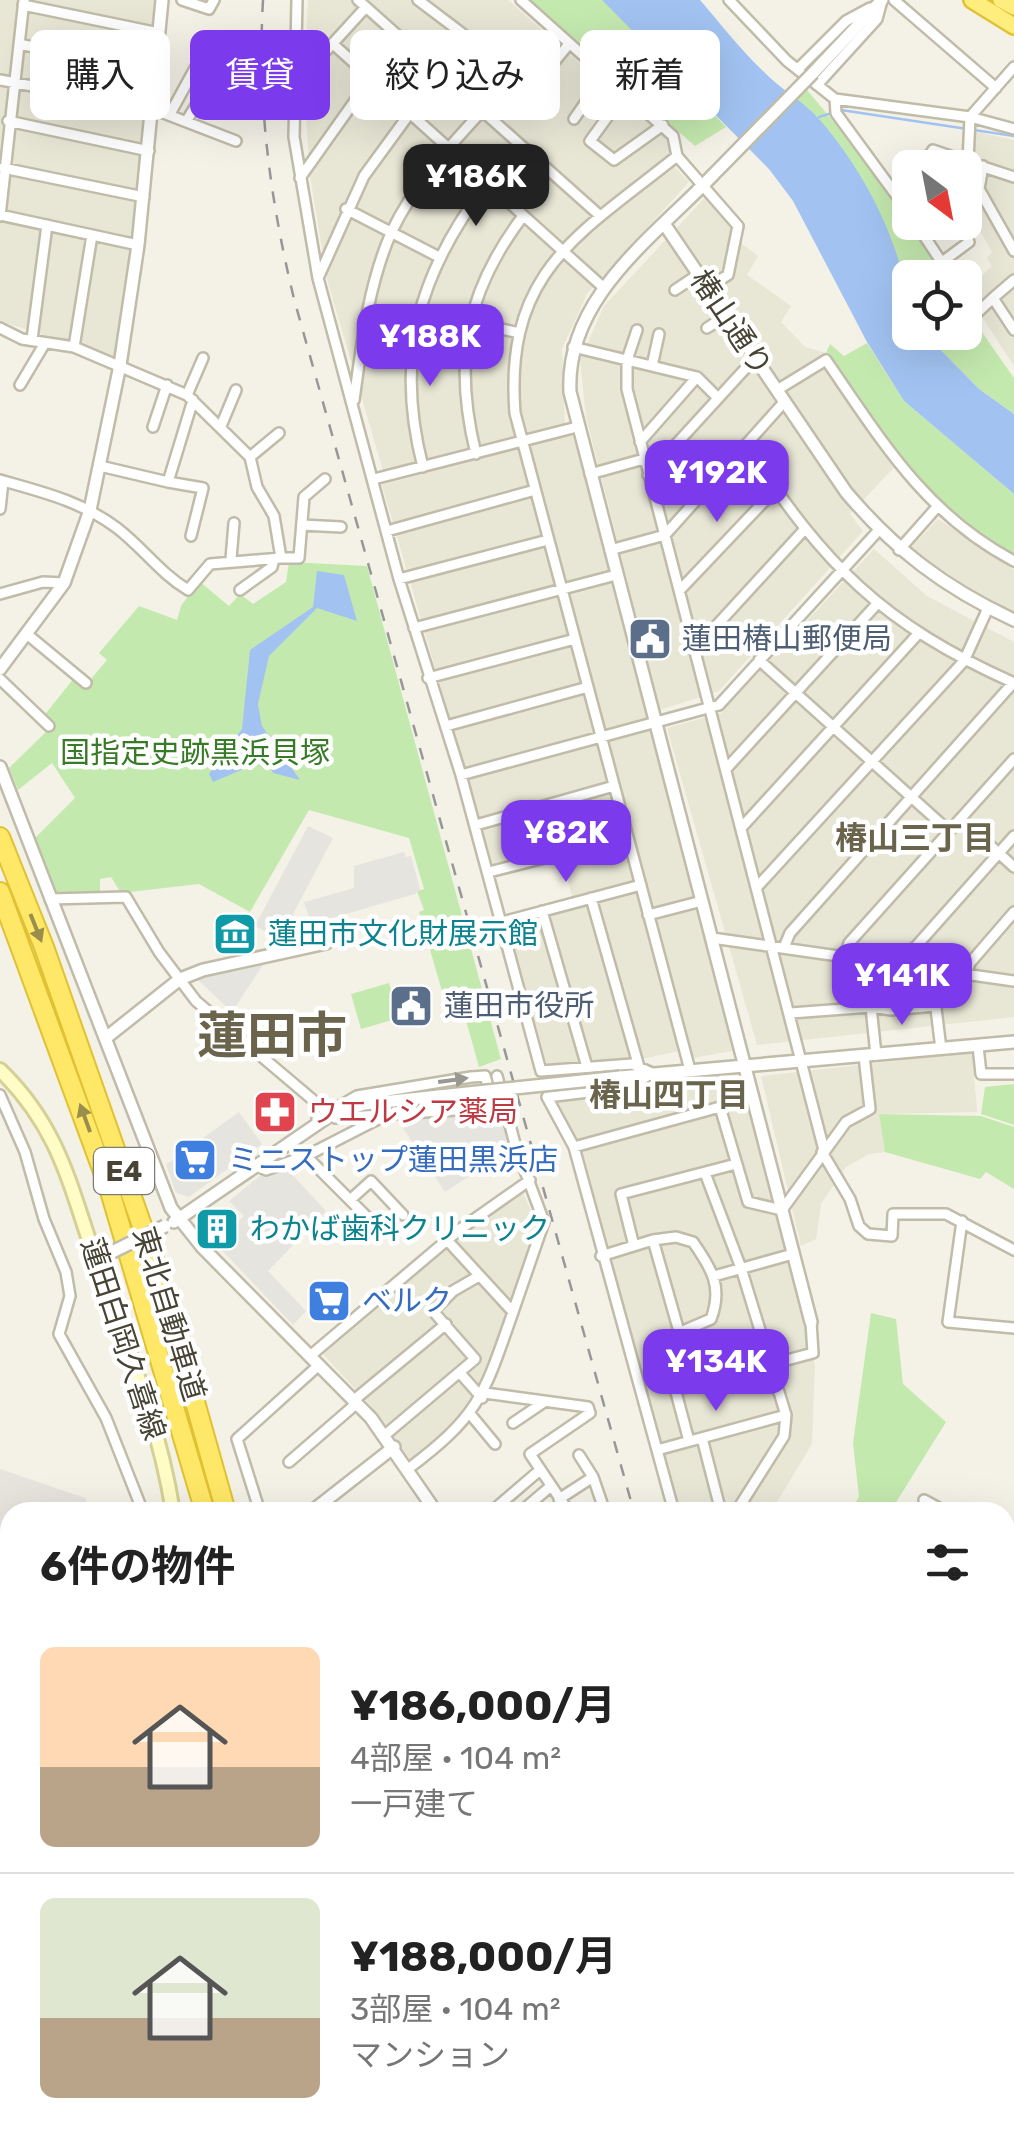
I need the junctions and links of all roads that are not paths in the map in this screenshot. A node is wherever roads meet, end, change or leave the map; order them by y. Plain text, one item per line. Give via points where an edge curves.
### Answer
1 (162, 0) edge
2 (182, 0) edge
3 (214, 0) edge
4 (297, 0) edge
5 (418, 0) edge
6 (521, 0) edge
7 (729, 0) edge
8 (886, 0) edge
9 (972, 0) edge
10 (1002, 0) edge
11 (24, 2) edge
12 (362, 4) edge
13 (1014, 7) edge
14 (1014, 26) edge
15 (147, 30) edge
16 (160, 30) edge
17 (296, 30) edge
18 (392, 30) edge
19 (459, 30) edge
20 (19, 44) junction
21 (333, 44) junction
22 (569, 44) junction
23 (30, 46) edge
24 (330, 47) edge
25 (560, 55) edge
26 (580, 55) edge
27 (350, 59) edge
28 (1014, 67) edge
29 (798, 68) junction
30 (815, 79) junction
31 (6, 81) edge
32 (996, 88) junction
33 (835, 99) junction
34 (350, 108) edge
35 (580, 110) edge
36 (170, 114) joint
37 (970, 117) junction
38 (574, 119) dead end
39 (153, 120) edge
40 (187, 120) junction
41 (296, 120) edge
42 (404, 120) edge
43 (418, 120) edge
44 (474, 120) edge
45 (494, 120) edge
46 (605, 120) edge
47 (656, 120) edge
48 (8, 121) junction
49 (662, 125) junction
50 (1014, 129) edge
51 (236, 140) dead end
52 (449, 149) junction
53 (149, 150) junction
54 (969, 150) edge
55 (678, 156) junction
56 (984, 166) joint
57 (4, 168) junction
58 (1014, 177) edge
59 (300, 178) junction
60 (487, 183) junction
61 (702, 186) junction
62 (892, 187) edge
63 (144, 197) junction
64 (346, 209) junction
65 (598, 214) junction
66 (0, 216) edge
67 (523, 216) junction
68 (46, 225) junction
69 (665, 225) junction
70 (392, 232) junction
71 (92, 234) junction
72 (969, 242) dead end
73 (138, 245) junction
74 (1014, 250) edge
75 (562, 251) junction
76 (437, 256) junction
77 (945, 260) edge
78 (699, 274) junction
79 (318, 278) junction
80 (1014, 280) edge
81 (708, 287) junction
82 (604, 288) junction
83 (675, 290) dead end
84 (994, 298) junction
85 (982, 309) edge
86 (419, 310) junction
87 (727, 315) junction
88 (470, 322) junction
89 (0, 328) edge
90 (706, 328) dead end
91 (638, 330) dead end
92 (1014, 330) edge
93 (519, 333) junction
94 (659, 334) dead end
95 (32, 339) junction
96 (45, 344) junction
97 (74, 347) junction
98 (573, 348) junction
99 (361, 353) junction
100 (410, 354) junction
101 (203, 358) dead end
102 (755, 358) junction
103 (628, 360) junction
104 (120, 365) junction
105 (652, 366) junction
106 (697, 377) junction
107 (167, 384) junction
108 (20, 385) dead end
109 (236, 390) dead end
110 (781, 396) junction
111 (190, 398) junction
112 (718, 398) junction
113 (354, 402) junction
114 (221, 426) junction
115 (153, 427) dead end
116 (577, 427) junction
117 (279, 433) dead end
118 (522, 442) junction
119 (640, 442) junction
120 (746, 445) junction
121 (476, 454) junction
122 (250, 456) junction
123 (644, 458) junction
124 (100, 466) junction
125 (422, 467) junction
126 (590, 474) junction
127 (648, 475) junction
128 (325, 479) dead end
129 (374, 479) junction
130 (2, 481) edge
131 (168, 482) junction
132 (535, 490) junction
133 (775, 490) junction
134 (0, 508) edge
135 (937, 508) junction
136 (90, 510) junction
137 (234, 523) dead end
138 (302, 525) junction
139 (341, 526) dead end
140 (386, 530) junction
141 (803, 531) junction
142 (878, 531) junction
143 (665, 535) junction
144 (191, 536) dead end
145 (548, 540) junction
146 (610, 550) junction
147 (898, 550) junction
148 (278, 558) junction
149 (231, 559) junction
150 (1014, 561) edge
151 (840, 571) junction
152 (616, 575) junction
153 (399, 579) junction
154 (64, 583) junction
155 (240, 590) dead end
156 (562, 590) junction
157 (680, 590) junction
158 (0, 594) edge
159 (876, 606) junction
160 (988, 608) junction
161 (1014, 620) edge
162 (414, 628) junction
163 (918, 634) junction
164 (28, 635) junction
165 (574, 638) junction
166 (695, 649) junction
167 (758, 660) junction
168 (964, 661) junction
169 (0, 669) edge
170 (428, 678) junction
171 (0, 679) edge
172 (86, 683) dead end
173 (1014, 683) edge
174 (588, 687) junction
175 (797, 694) junction
176 (710, 708) junction
177 (655, 723) junction
178 (49, 726) dead end
179 (446, 726) junction
180 (835, 728) junction
181 (601, 738) junction
182 (1014, 759) edge
183 (874, 763) junction
184 (0, 768) edge
185 (726, 769) junction
186 (461, 775) junction
187 (614, 786) junction
188 (911, 797) junction
189 (961, 819) junction
190 (476, 826) junction
191 (742, 827) junction
192 (950, 832) junction
193 (1014, 836) edge
194 (628, 837) junction
195 (0, 838) edge
196 (999, 853) junction
197 (1014, 866) edge
198 (489, 872) junction
199 (640, 886) junction
200 (757, 887) junction
201 (0, 892) edge
202 (50, 898) junction
203 (591, 898) junction
204 (702, 901) junction
205 (542, 911) junction
206 (1014, 912) edge
207 (648, 914) junction
208 (502, 922) junction
209 (712, 938) junction
210 (326, 943) dead end
211 (772, 943) junction
212 (785, 945) junction
213 (845, 954) junction
214 (906, 964) junction
215 (931, 968) junction
216 (966, 974) junction
217 (180, 980) junction
218 (1014, 981) edge
219 (935, 1006) junction
220 (870, 1007) junction
221 (791, 1013) junction
222 (107, 1036) junction
223 (1014, 1042) edge
224 (978, 1046) junction
225 (940, 1049) junction
226 (870, 1055) junction
227 (802, 1061) junction
228 (746, 1066) junction
229 (587, 1067) junction
230 (639, 1067) junction
231 (0, 1070) edge
232 (690, 1070) junction
233 (654, 1074) junction
234 (1014, 1074) edge
235 (497, 1076) dead end
236 (0, 1095) edge
237 (395, 1111) junction
238 (323, 1116) junction
239 (574, 1147) junction
240 (823, 1151) junction
241 (306, 1156) junction
242 (255, 1164) junction
243 (736, 1164) junction
244 (705, 1172) junction
245 (530, 1180) junction
246 (350, 1200) junction
247 (782, 1210) junction
248 (403, 1215) dead end
249 (178, 1219) junction
250 (369, 1219) dead end
251 (962, 1221) junction
252 (447, 1240) junction
253 (653, 1240) junction
254 (634, 1246) junction
255 (1014, 1250) edge
256 (793, 1254) junction
257 (601, 1256) junction
258 (101, 1257) junction
259 (741, 1268) junction
260 (479, 1276) junction
261 (714, 1276) junction
262 (513, 1312) junction
263 (811, 1322) joint
264 (446, 1324) junction
265 (1014, 1328) edge
266 (680, 1336) junction
267 (315, 1361) junction
268 (772, 1366) junction
269 (460, 1373) junction
270 (675, 1390) junction
271 (194, 1396) junction
272 (484, 1396) junction
273 (355, 1401) junction
274 (545, 1401) junction
275 (471, 1414) junction
276 (786, 1415) junction
277 (514, 1424) dead end
278 (384, 1434) junction
279 (702, 1438) junction
280 (689, 1441) junction
281 (495, 1444) dead end
282 (394, 1447) junction
283 (656, 1450) junction
284 (580, 1455) dead end
285 (289, 1462) dead end
286 (408, 1470) junction
287 (540, 1470) junction
288 (593, 1478) junction
289 (551, 1486) junction
290 (560, 1498) junction
291 (924, 1500) dead end
292 (140, 1502) edge
293 (171, 1502) edge
294 (201, 1502) edge
295 (223, 1502) edge
296 (234, 1502) edge
297 (257, 1502) edge
298 (324, 1502) edge
299 (429, 1502) edge
300 (503, 1502) edge
301 (532, 1502) edge
302 (563, 1502) edge
303 (601, 1502) edge
304 (671, 1502) edge
305 (719, 1502) edge
306 (742, 1502) edge
307 (928, 1502) edge

1 - 16 street
2 - 3 street via 209,9
4 - 17 street
5 - 19 street
6 - 22 street
7 - 29 street
8 - 29 street via 846,21
8 - 30 street
8 - 32 street
9 - 14 highway
10 - 13 highway
11 - 15 street
11 - 20 street
12 - 18 street
12 - 21 street
20 - 23 street
20 - 31 street
21 - 24 street
21 - 27 street
22 - 25 street
22 - 26 street
28 - 32 street
29 - 30 street
30 - 33 street
30 - 61 street, bridge
31 - 48 street
32 - 37 street
33 - 37 street
33 - 62 street via 836,112
34 - 59 street
35 - 38 street
36 - 40 street
36 - 40 street via 206,48 224,60
37 - 50 street
37 - 54 street
39 - 53 street
40 - 51 street
41 - 59 street
42 - 64 street
43 - 52 street
44 - 52 street
45 - 65 street
46 - 49 street via 590,141 614,160
47 - 49 street
48 - 53 street
48 - 57 street
49 - 55 street via 674,136
52 - 60 street
52 - 70 street
53 - 63 street
55 - 61 street
55 - 65 street
56 - 58 street
56 - 74 street via 979,189
57 - 63 street
57 - 66 street
59 - 79 street
60 - 67 street
60 - 76 street
61 - 69 street
61 - 81 street via 738,226 728,275
63 - 73 street
64 - 70 street
64 - 79 street
65 - 75 street
66 - 68 street
67 - 75 street
67 - 88 street via 489,266
68 - 71 street
68 - 95 street
69 - 78 street, 椿山通り
69 - 82 street
70 - 76 street
70 - 99 street
71 - 73 street
71 - 97 street
72 - 77 street
73 - 104 street
75 - 82 street
75 - 93 street via 535,287
76 - 86 street
78 - 81 street, 椿山通り
78 - 83 street
79 - 113 street
80 - 84 street
81 - 87 street, 椿山通り
82 - 98 street
84 - 85 street
84 - 92 street
86 - 88 street
86 - 100 street
87 - 90 street
87 - 102 street, 椿山通り
88 - 93 street
88 - 121 street via 461,370
89 - 95 street
91 - 103 street
93 - 118 street via 514,389
94 - 105 street
95 - 96 street
96 - 97 street
96 - 108 street
97 - 104 street
98 - 103 street
98 - 116 street
99 - 100 street
99 - 113 street
100 - 125 street
101 - 111 street
102 - 110 street, 椿山通り
102 - 112 street
103 - 105 street
103 - 119 street via 626,389
104 - 107 street
104 - 124 street
105 - 106 street
106 - 112 street
106 - 119 street
107 - 111 street
107 - 115 street
109 - 114 street
110 - 120 street
110 - 135 street via 826,360
110 - 142 street, 椿山通り
111 - 114 street
111 - 131 street
112 - 127 street
113 - 129 street
114 - 122 street
116 - 118 street
116 - 126 street
117 - 122 street
118 - 121 street
118 - 132 street
119 - 123 street
120 - 133 street
120 - 143 street
121 - 125 street
122 - 148 street via 257,487 274,516
123 - 126 street
123 - 127 street
124 - 131 street
124 - 136 street
125 - 129 street
126 - 146 street
127 - 143 street
128 - 138 street via 304,497
129 - 140 street
130 - 134 street
130 - 136 street
131 - 144 street via 203,488
132 - 140 street
132 - 145 street
133 - 141 street
133 - 157 street
135 - 147 street
135 - 150 street
136 - 149 street via 188,590 204,568
136 - 154 street
137 - 149 street
138 - 139 street
138 - 148 street via 298,558
140 - 153 street
141 - 151 street
141 - 166 street
142 - 147 street, 椿山通り
142 - 151 street
143 - 146 street
143 - 157 street
145 - 153 street
145 - 156 street
146 - 152 street
147 - 160 street, 椿山通り
148 - 149 street
148 - 155 street
151 - 159 street
151 - 167 street
152 - 156 street
152 - 177 street
153 - 162 street
154 - 158 street
154 - 164 street
156 - 162 street
156 - 165 street
157 - 166 street
159 - 163 street
159 - 175 street
160 - 161 street, 椿山通り
160 - 168 street
162 - 170 street
163 - 168 street
163 - 180 street
164 - 169 street
164 - 172 street
165 - 170 street
165 - 174 street
166 - 176 street
167 - 175 street
167 - 176 street
168 - 173 street
168 - 183 street
170 - 179 street
171 - 178 street
173 - 188 street
174 - 179 street
174 - 181 street
175 - 180 street
175 - 185 street
176 - 177 street
176 - 185 street
177 - 181 street
177 - 204 street
179 - 186 street
180 - 183 street
180 - 191 street
181 - 186 street
181 - 187 street
182 - 189 street
183 - 188 street
183 - 200 street
184 - 202 street
185 - 191 street
186 - 190 street
187 - 190 street
187 - 194 street
188 - 192 street
188 - 212 street
189 - 192 street
189 - 196 street
190 - 198 street
191 - 200 street
192 - 213 street
193 - 196 street
194 - 198 street
194 - 199 street
195 -> 271 highway, 東北自動車道 / E4 via 104,1114
196 - 197 street
196 - 214 street
198 - 208 street
199 - 203 street
199 - 207 street
200 - 211 street
294 -> 201 highway, 東北自動車道 / E4 via 109,1188
202 - 217 street via 126,897
202 - 222 street
203 - 205 street
203 - 230 street
204 - 207 street
204 - 209 street
205 - 208 street
205 - 229 street
206 - 216 street
207 - 232 street
208 - 229 street via 541,1071
209 - 211 street
209 - 228 street
210 - 217 street
211 - 212 street
211 - 221 street
212 - 213 street
213 - 214 street
214 - 215 street
215 - 216 street
215 - 219 street
216 - 218 street
217 - 222 street
217 - 238 street via 210,1016
219 - 220 street
219 - 225 street
220 - 221 street
220 - 226 street
221 - 227 street
222 - 249 street
223 - 224 street
224 - 225 street
224 - 234 street via 980,1074
225 - 226 street
226 - 227 street
226 - 240 street via 870,1109 846,1122
227 - 228 street
227 - 240 street
228 - 232 street
228 - 247 street
229 - 230 street
230 - 233 street
231 - 258 main road, 蓮田白岡久喜線 via 54,1138
232 - 233 street
233 - 238 street, bridge via 364,1104
233 - 239 street via 622,1088 547,1096
235 - 245 street
236 - 292 street via 66,1272 70,1296 59,1334 106,1418
237 - 238 street
238 -> 237 street via 356,1096 485,1076 492,1103
237 - 241 street
238 - 242 street
239 - 243 street via 720,1107
239 - 257 street
240 - 247 street
240 - 251 street via 868,1234 892,1236 893,1214 946,1214
241 - 242 street via 266,1170
241 - 246 street
242 - 249 street
243 - 244 street
243 - 247 street via 748,1202
244 - 254 street via 621,1194
244 - 259 street
245 - 252 street
245 - 262 street via 544,1222
246 - 248 street via 371,1182
246 - 250 street
247 - 256 street
249 - 258 street, bridge
249 - 267 street
251 - 255 street
251 - 265 street via 948,1322
252 - 260 street
252 - 267 street
253 - 254 street
253 - 261 street via 692,1242
253 - 266 street
254 - 257 street
256 - 259 street
256 - 263 street
257 - 283 street
258 - 293 main road, 蓮田白岡久喜線
259 - 261 street
259 - 268 street
260 - 262 street
260 - 264 street via 434,1311
261 - 266 street via 719,1298 710,1319
262 - 272 street
263 - 268 street via 813,1353
264 - 269 street via 475,1359
264 - 273 street
266 - 270 street via 662,1340
267 - 273 street
267 - 297 street via 237,1439
268 - 270 street
268 - 276 street
269 - 272 street
269 - 278 street
270 - 280 street
271 - 295 highway, 東北自動車道 / E4
271 - 296 highway
272 - 274 street
272 - 275 street
273 - 278 street
273 - 285 street
274 - 277 street
274 - 287 street via 588,1407 590,1413 530,1454
275 - 281 street
275 - 286 street
276 - 279 street
276 - 306 street via 784,1436
278 - 282 street
279 - 280 street
279 - 305 street
280 - 283 street
282 - 286 street
282 - 298 street
283 - 304 street
284 - 288 street
286 - 299 street
287 - 289 street
287 - 300 street
288 - 290 street
288 - 303 street
289 - 290 street
289 - 301 street
290 - 302 street
291 - 307 street

